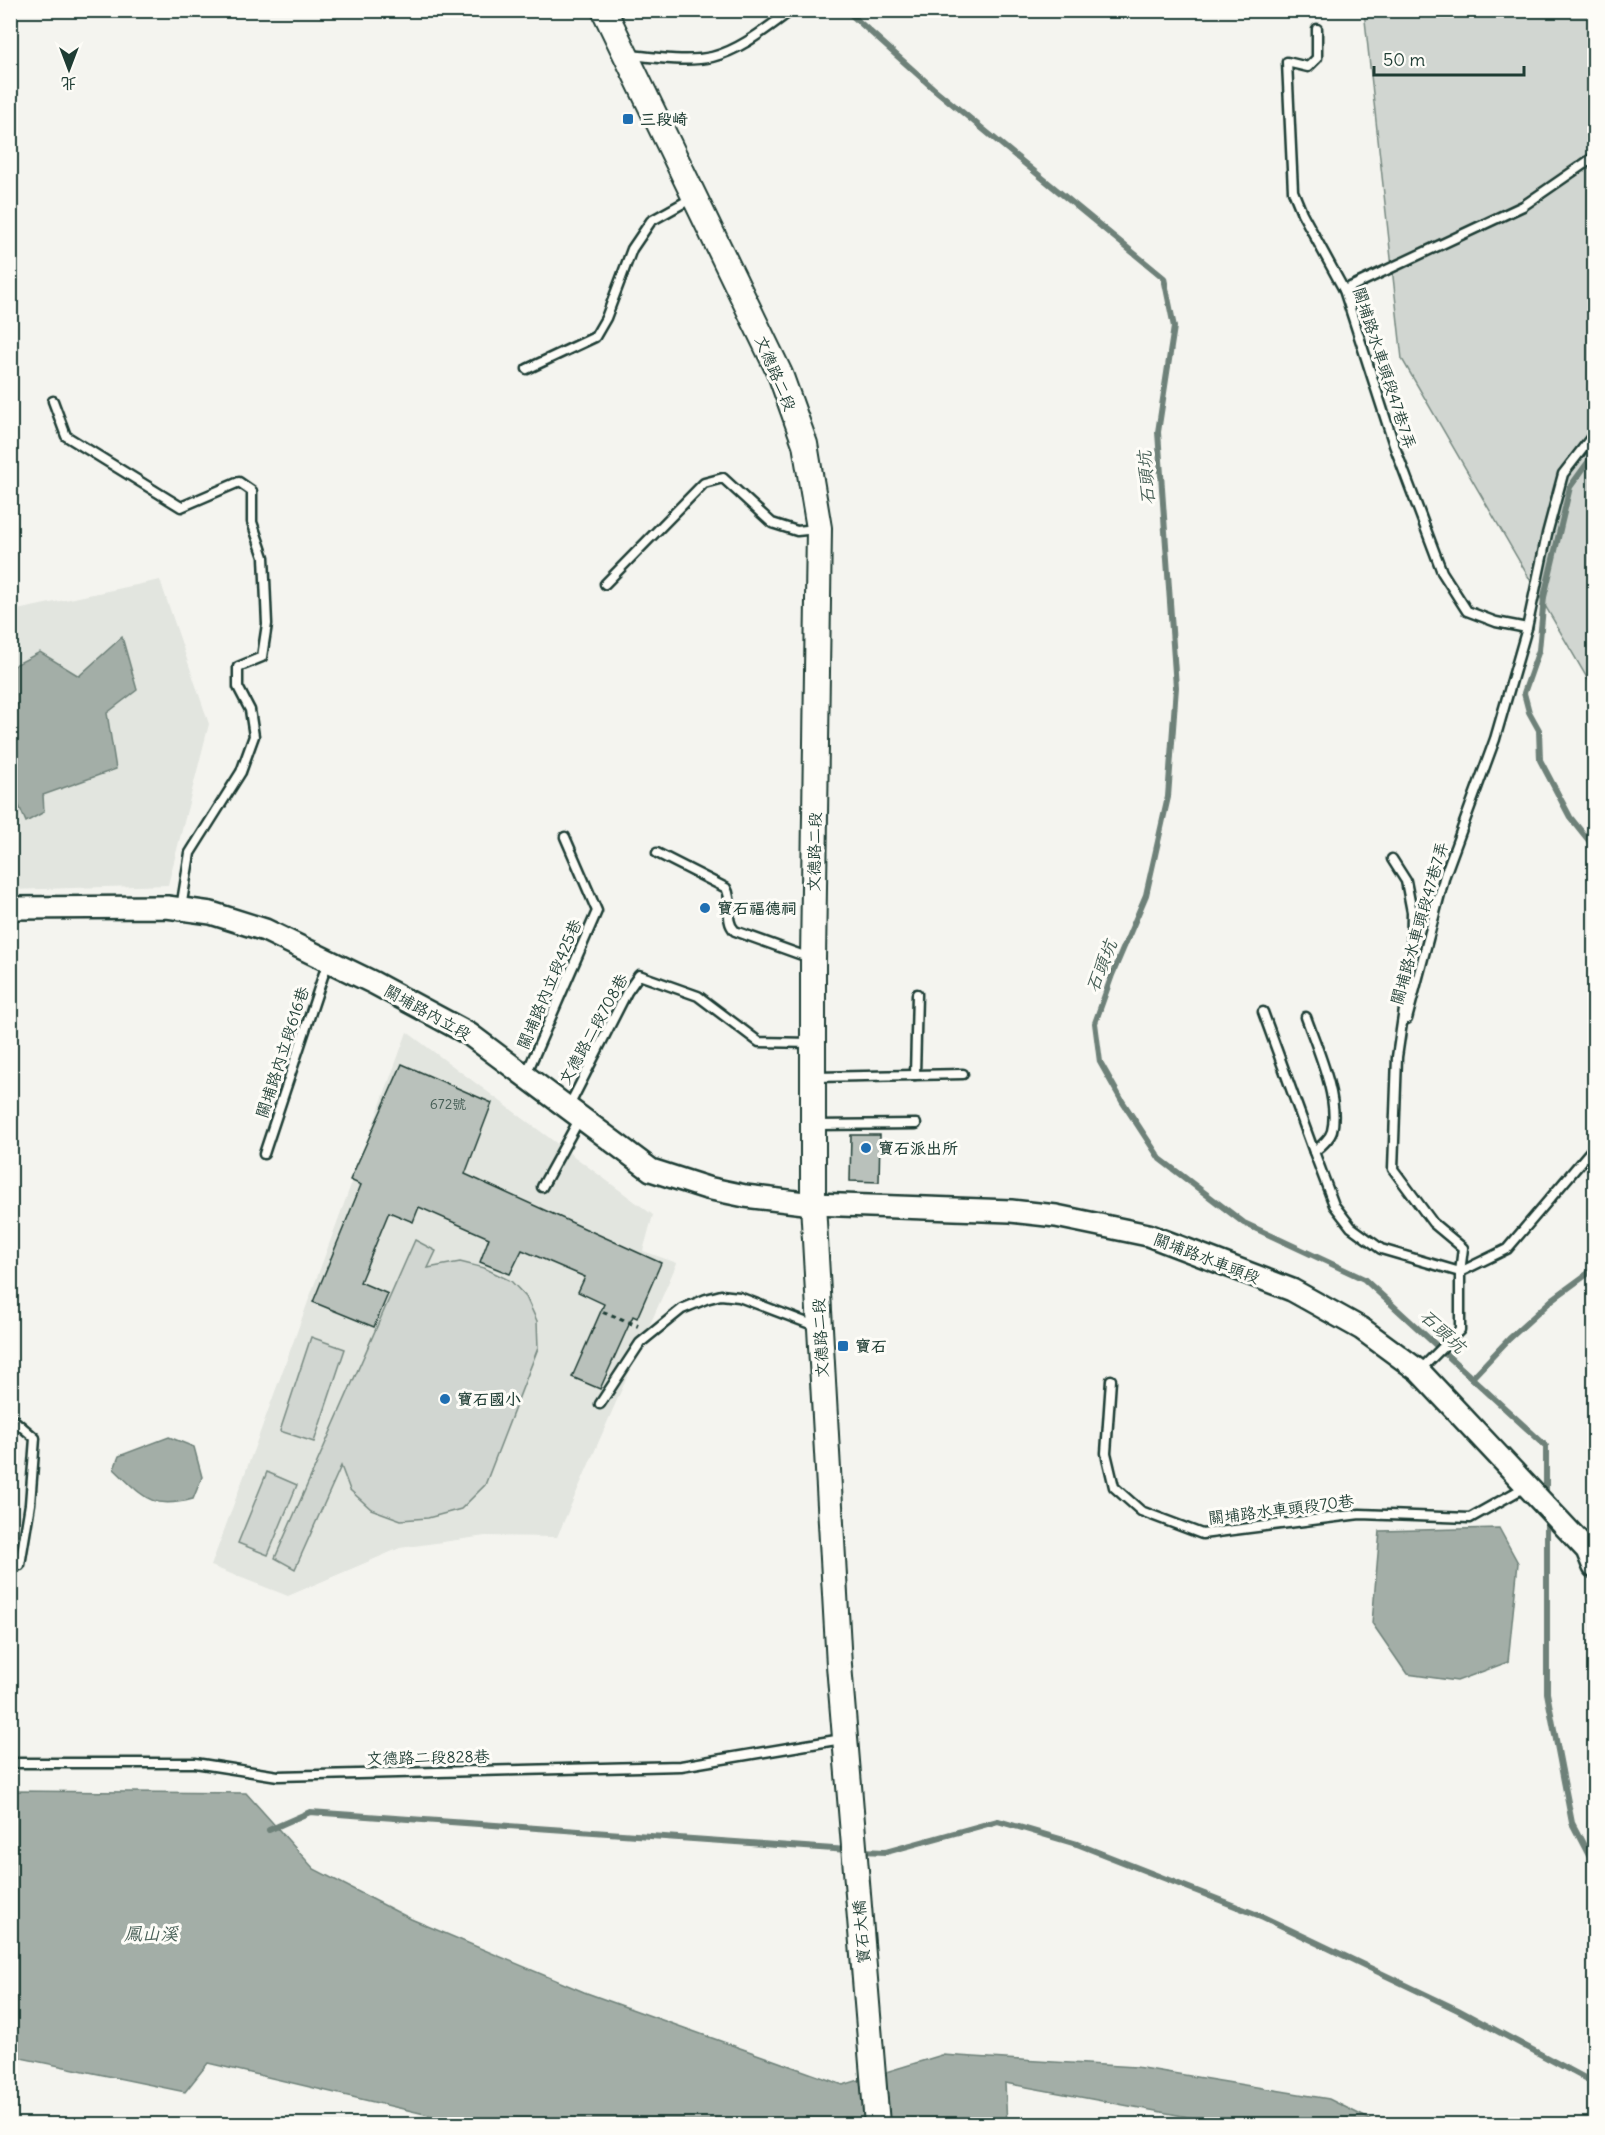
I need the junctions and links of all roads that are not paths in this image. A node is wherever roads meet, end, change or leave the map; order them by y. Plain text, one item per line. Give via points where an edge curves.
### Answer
1 (604, 10) edge
2 (792, 10) edge
3 (1317, 29) dead end
4 (624, 54) junction
5 (1594, 157) edge
6 (694, 197) junction
7 (1344, 290) junction
8 (527, 369) dead end
9 (53, 401) dead end
10 (1594, 434) edge
11 (819, 528) junction
12 (604, 584) dead end
13 (1527, 628) junction
14 (565, 837) dead end
15 (657, 853) dead end
16 (1392, 859) dead end
17 (10, 908) edge
18 (181, 909) junction
19 (813, 959) junction
20 (328, 960) junction
21 (917, 994) dead end
22 (1263, 1012) dead end
23 (1306, 1017) dead end
24 (813, 1043) junction
25 (1397, 1057) junction
26 (963, 1074) dead end
27 (915, 1076) junction
28 (525, 1077) junction
29 (813, 1077) junction
30 (574, 1113) junction
31 (916, 1124) dead end
32 (812, 1125) junction
33 (1594, 1148) edge
34 (1314, 1152) junction
35 (264, 1154) dead end
36 (542, 1187) dead end
37 (813, 1204) junction
38 (1460, 1272) junction
39 (819, 1327) junction
40 (1419, 1371) junction
41 (1111, 1380) dead end
42 (600, 1404) dead end
43 (10, 1417) edge
44 (1528, 1486) junction
45 (1592, 1555) edge
46 (20, 1565) dead end
47 (846, 1739) junction
48 (10, 1763) edge
49 (877, 2124) edge

1 - 4 main road, 文德路二段
2 - 4 lane via 732,50 712,57 686,60
3 - 7 lane, 關埔路水車頭段47巷7弄 via 1317,58 1308,67 1287,62 1293,191
4 - 6 main road, 文德路二段
5 - 7 lane via 1523,206
6 - 8 lane via 651,221 632,249 595,337
6 - 11 main road, 文德路二段 via 780,374 805,444
7 - 13 lane, 關埔路水車頭段47巷7弄 via 1394,446 1442,572 1467,611
9 - 18 lane via 66,436 181,507 239,482 252,491 252,522 264,557 267,624 262,657 238,667 238,687 250,710 254,736 241,772 190,853
10 - 13 lane, 關埔路水車頭段47巷7弄 via 1563,474
11 - 12 lane via 797,531 772,523 723,478 704,483
11 - 19 main road, 文德路二段
13 - 25 lane, 關埔路水車頭段47巷7弄 via 1495,739 1445,875
14 - 28 lane, 關埔路內立段425巷 via 597,911
15 - 19 lane via 726,888 729,921 735,931
16 - 25 lane via 1406,881 1412,912 1411,962
17 - 18 street, 關埔路內立段
18 - 20 street, 關埔路內立段 via 212,913 265,930
19 - 24 main road, 文德路二段
20 - 28 street, 關埔路內立段 via 470,1034
20 - 35 lane, 關埔路內立段616巷
21 - 27 lane
22 - 34 lane
23 - 34 lane via 1334,1111 1332,1133
24 - 29 main road, 文德路二段
24 - 30 lane, 文德路二段708巷 via 759,1042 698,996 639,975 627,992
25 - 38 lane via 1393,1169 1433,1223 1463,1248
26 - 27 lane
27 - 29 lane
28 - 30 street, 關埔路內立段
29 - 32 main road, 文德路二段
30 - 36 lane
30 - 37 street, 關埔路內立段 via 651,1170 706,1188
31 - 32 lane
32 - 37 main road, 文德路二段
33 - 38 lane via 1507,1249
34 - 38 lane via 1334,1205 1351,1227 1381,1249
37 - 39 main road, 文德路二段
37 - 40 street, 關埔路水車頭段 via 1011,1211 1148,1235 1292,1290 1362,1329
38 - 40 lane via 1460,1330
39 - 42 lane via 739,1297 721,1295 706,1299 682,1309 640,1343
39 - 47 main road, 文德路二段 via 838,1665
40 - 44 street, 關埔路水車頭段
41 - 44 lane, 關埔路水車頭段70巷 via 1106,1453 1114,1487 1141,1511 1202,1534 1360,1514 1470,1518
43 - 46 lane via 35,1438
44 - 45 street, 關埔路水車頭段
47 - 48 lane, 文德路二段828巷 via 681,1766 278,1776 195,1763
47 - 49 main road, 寶石大橋

